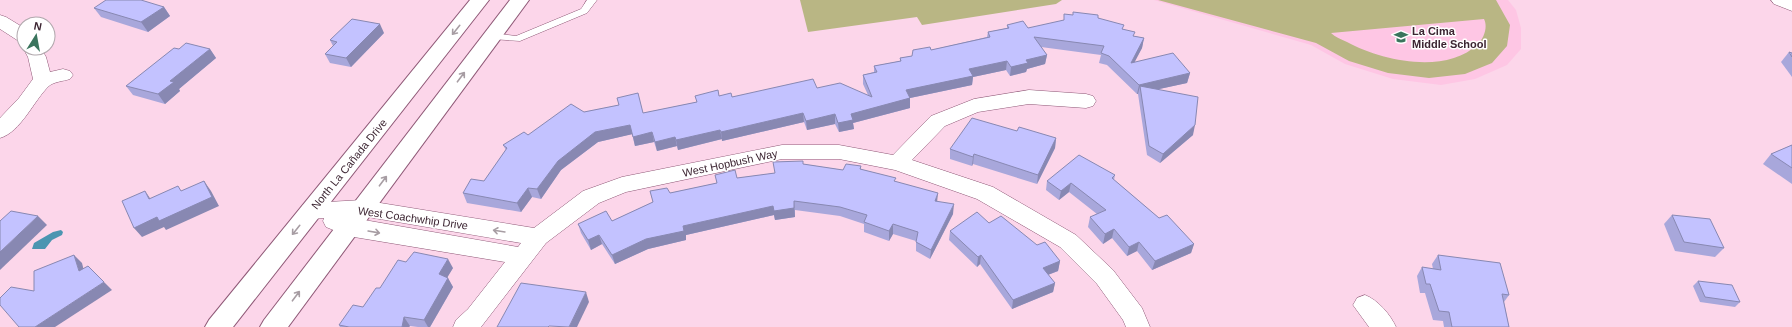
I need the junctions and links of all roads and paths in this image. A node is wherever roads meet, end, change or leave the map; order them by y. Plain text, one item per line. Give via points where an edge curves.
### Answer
1 (480, 0) edge
2 (520, 0) edge
3 (592, 0) edge
4 (1780, 0) edge
5 (1792, 6) edge
6 (0, 21) edge
7 (16, 31) edge
8 (492, 36) junction
9 (36, 56) edge
10 (63, 75) dead end
11 (43, 80) junction
12 (1086, 101) dead end
13 (0, 131) edge
14 (897, 163) junction
15 (362, 208) junction
16 (311, 211) junction
17 (348, 227) junction
18 (538, 237) junction
19 (521, 256) junction
20 (1365, 305) dead end
21 (218, 327) edge
22 (273, 327) edge
23 (466, 327) edge
24 (1138, 327) edge
25 (1384, 327) edge

1 -> 16 main road, North La Cañada Drive
2 - 8 main road
3 - 8 lane via 584,11 517,39
4 - 5 street
6 - 7 street
15 -> 8 main road
9 - 11 street
10 - 11 street
11 - 13 street
12 - 14 street via 1030,97 974,106 938,121
14 - 18 street, West Hopbush Way via 839,152 782,152 620,177
14 - 24 street, West Hopbush Way via 985,193 1068,240 1105,276 1133,315
15 - 16 street, West Coachwhip Drive
15 - 17 main road
18 -> 15 street, West Coachwhip Drive
16 - 17 street, West Coachwhip Drive
16 -> 21 main road, North La Cañada Drive
17 -> 19 street, West Coachwhip Drive
22 -> 17 main road
18 - 19 street, West Hopbush Way
19 - 23 street, West Hopbush Way
20 - 25 street

